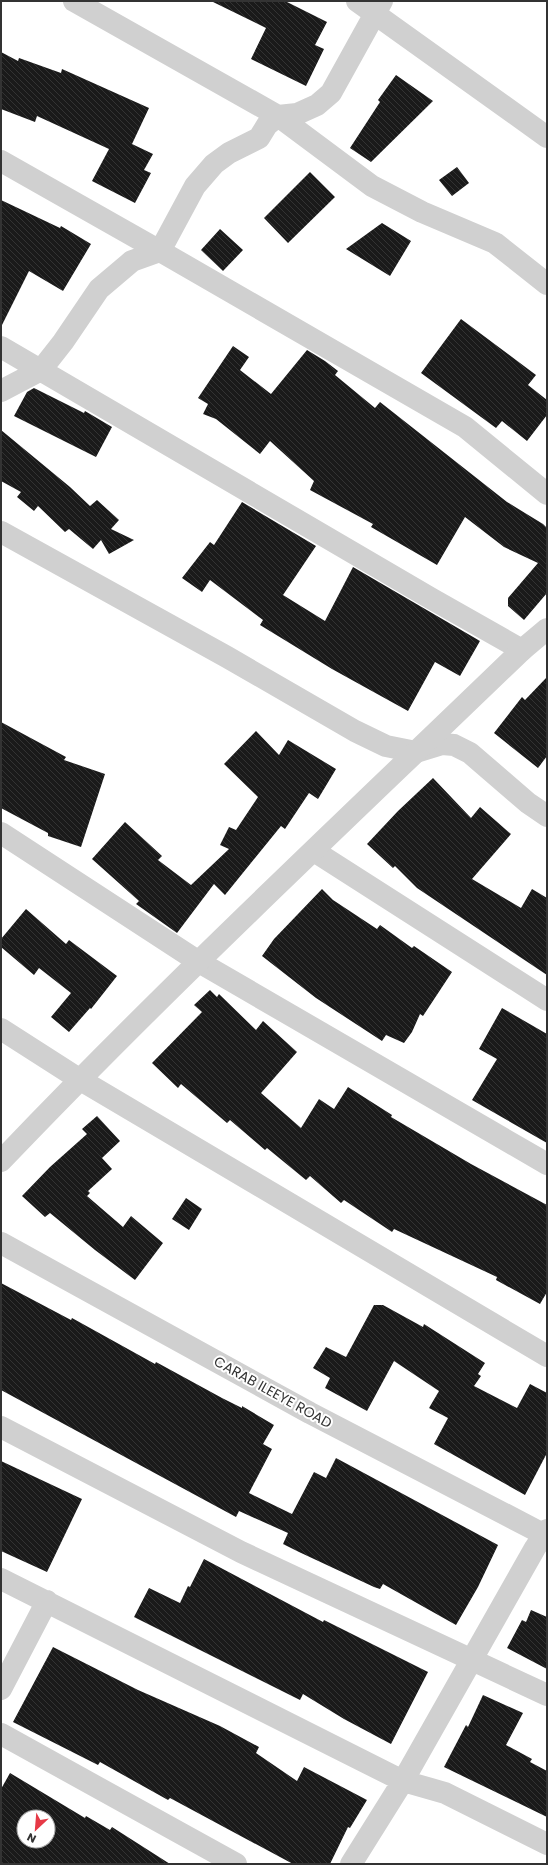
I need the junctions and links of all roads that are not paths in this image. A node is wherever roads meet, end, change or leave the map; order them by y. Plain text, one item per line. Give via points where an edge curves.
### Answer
1 (74, 1) edge
2 (357, 1) edge
3 (379, 7) edge
4 (278, 116) junction
5 (547, 137) edge
6 (1, 161) edge
7 (160, 251) junction
8 (547, 284) edge
9 (1, 347) edge
10 (41, 370) junction
11 (1, 390) edge
12 (547, 494) edge
13 (1, 532) edge
14 (547, 629) edge
15 (522, 650) junction
16 (416, 752) junction
17 (547, 816) edge
18 (1, 833) edge
19 (314, 851) junction
20 (199, 962) junction
21 (547, 1000) edge
22 (1, 1029) edge
23 (79, 1079) junction
24 (1, 1161) edge
25 (547, 1164) edge
26 (1, 1243) edge
27 (547, 1356) edge
28 (1, 1427) edge
29 (546, 1533) edge
30 (1, 1579) edge
31 (47, 1601) junction
32 (472, 1660) junction
33 (1, 1689) edge
34 (547, 1695) edge
35 (1, 1734) edge
36 (403, 1781) junction
37 (547, 1844) edge
38 (236, 1864) edge
39 (351, 1864) edge

1 - 4 street
2 - 3 street
3 - 4 street via 332,93 318,106 297,114
3 - 5 street
4 - 7 street via 267,125 259,138 229,153 214,164 195,186
4 - 8 street via 372,186 422,212 495,243
6 - 7 street
7 - 10 street via 132,261 99,288
7 - 12 street via 465,427
9 - 10 street
10 - 11 street
10 - 15 street
13 - 16 street via 214,649 355,731 386,746
14 - 15 street
15 - 16 street
16 - 17 street via 442,744 454,745 470,754
16 - 19 street
18 - 20 street
19 - 20 street
19 - 21 street
20 - 23 street
20 - 25 street
22 - 23 street
23 - 24 street
23 - 27 street
26 - 29 street, CARAB ILEEYE ROAD via 310,1413
28 - 32 street via 241,1552
29 - 32 street
30 - 31 street
31 - 33 street
31 - 36 street
32 - 34 street
32 - 36 street
35 - 38 street
36 - 37 street via 445,1793
36 - 39 street

